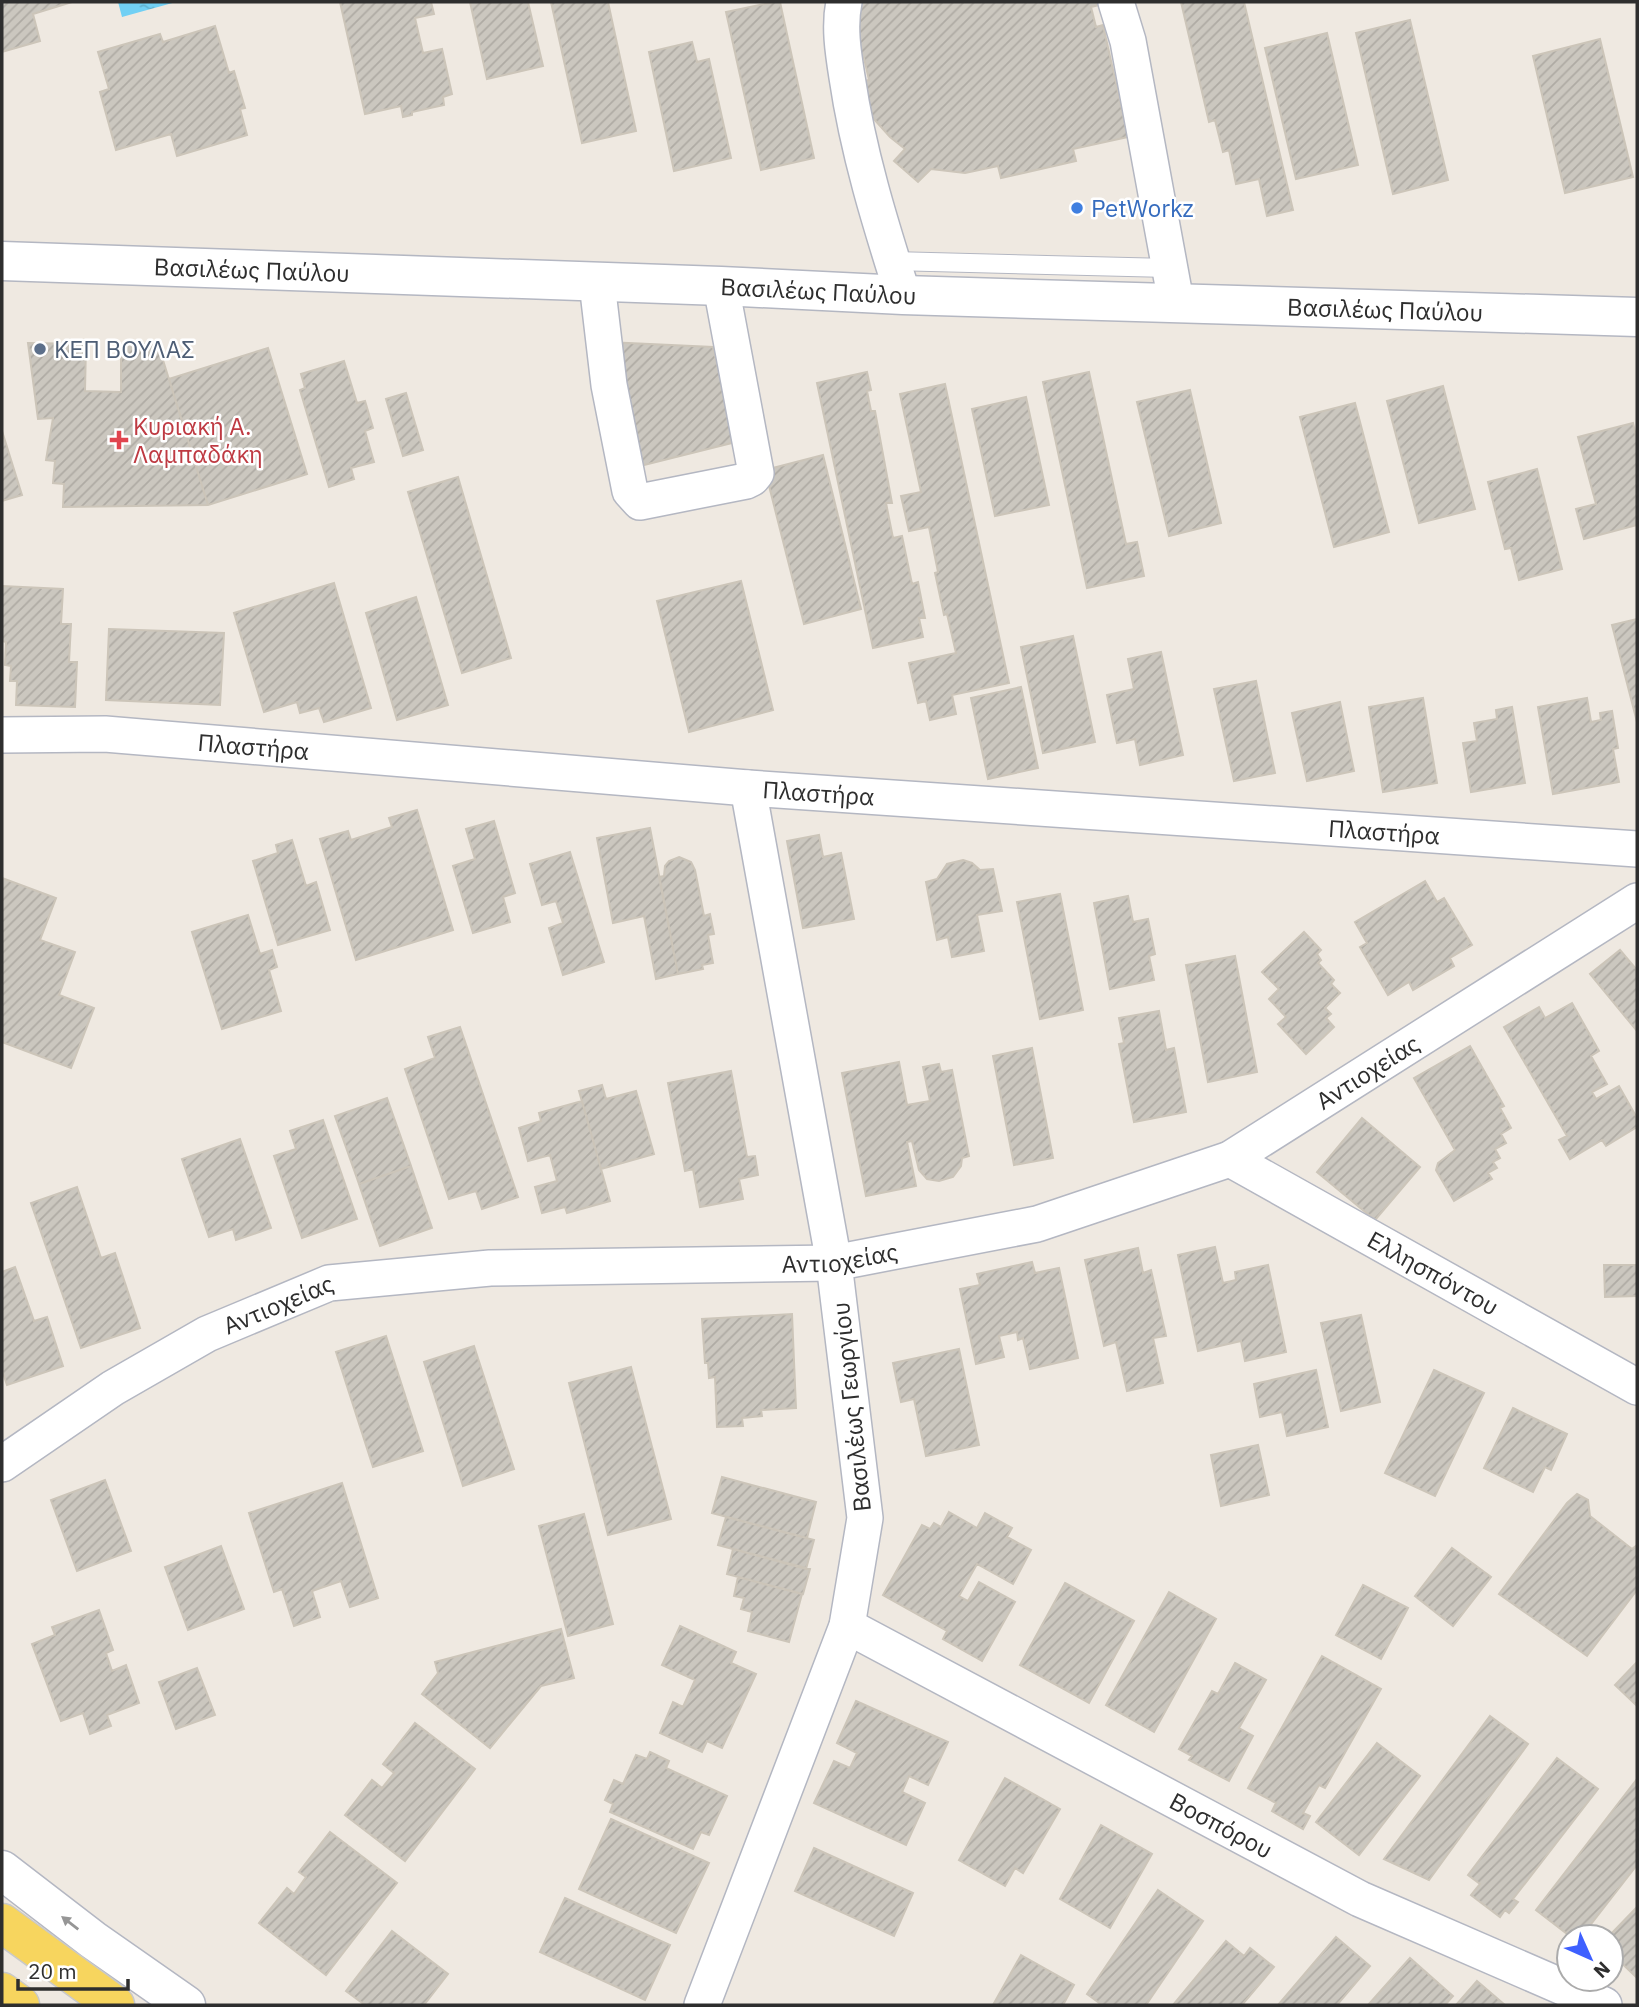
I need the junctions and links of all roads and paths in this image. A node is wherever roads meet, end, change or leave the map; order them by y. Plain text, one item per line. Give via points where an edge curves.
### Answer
1 (844, 2) edge
2 (1115, 2) edge
3 (2, 261) edge
4 (897, 278) junction
5 (597, 283) junction
6 (1173, 285) junction
7 (721, 286) junction
8 (1637, 317) edge
9 (2, 735) edge
10 (748, 788) junction
11 (1637, 849) edge
12 (1637, 901) edge
13 (1230, 1159) junction
14 (834, 1263) junction
15 (1637, 1387) edge
16 (2, 1464) edge
17 (847, 1626) junction
18 (2, 1870) edge
19 (2, 1923) edge
20 (2, 1992) edge
21 (20, 2005) edge
22 (114, 2005) edge
23 (186, 2005) edge
24 (702, 2005) edge
25 (1604, 2005) edge

1 - 4 street via 841,15 853,122
2 - 6 street via 1128,41
3 - 5 street, Βασιλέως Παύλου
4 - 6 street, Βασιλέως Παύλου
4 - 7 street, Βασιλέως Παύλου
5 - 7 street, Βασιλέως Παύλου
5 - 7 street via 609,385 627,478 630,491 640,502 746,481 756,473
6 - 8 street, Βασιλέως Παύλου
9 - 10 street, Πλαστήρα via 106,734
10 - 11 street, Πλαστήρα
10 - 14 street, Βασιλέως Γεωργίου
12 - 13 street, Αντιοχείας
13 - 14 street, Αντιοχείας via 1037,1224
13 - 15 street, Ελλησπόντου
14 - 16 street, Αντιοχείας via 490,1268 329,1283 207,1334 113,1388
14 - 17 street, Βασιλέως Γεωργίου via 865,1518
17 - 24 street, Βασιλέως Γεωργίου
17 - 25 street, Βοσπόρου via 1360,1899
23 -> 18 street
19 - 22 main road
20 - 21 main road

